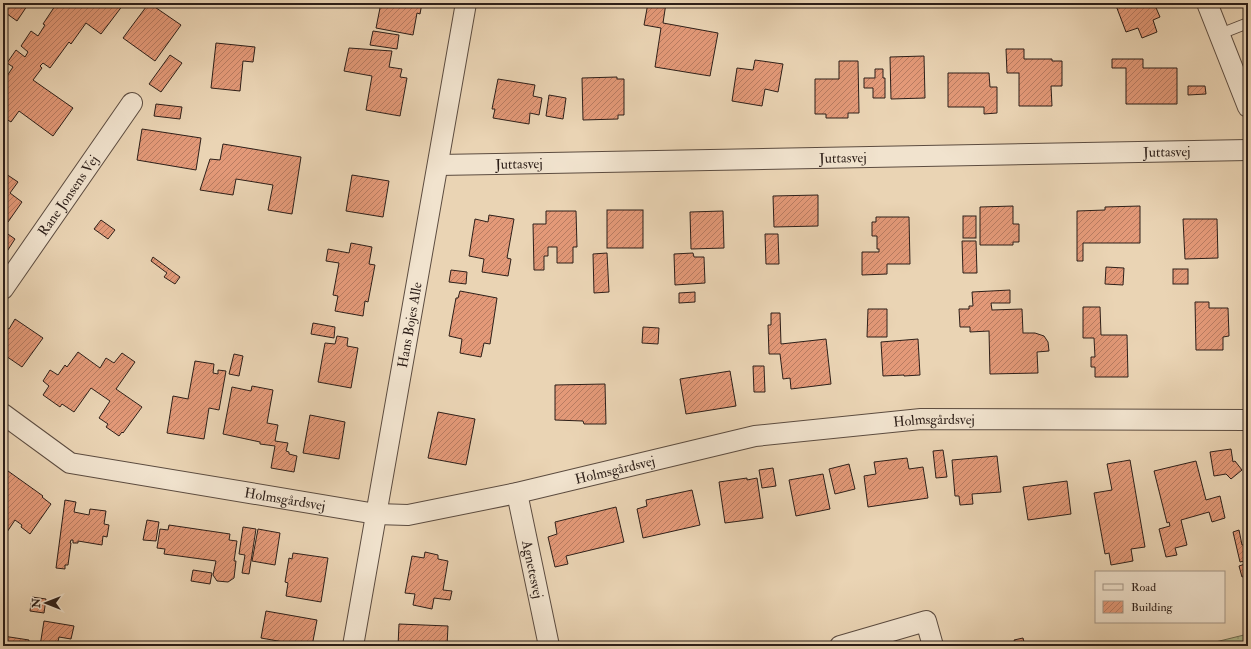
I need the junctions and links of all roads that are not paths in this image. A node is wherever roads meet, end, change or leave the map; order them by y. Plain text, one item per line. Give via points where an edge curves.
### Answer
1 (466, 3) edge
2 (1207, 3) edge
3 (1248, 23) edge
4 (1220, 34) junction
5 (132, 102) dead end
6 (1248, 108) edge
7 (1248, 150) edge
8 (438, 165) junction
9 (5, 280) edge
10 (3, 414) edge
11 (1248, 420) edge
12 (517, 493) junction
13 (376, 514) junction
14 (353, 646) edge
15 (549, 646) edge
16 (840, 646) edge
17 (933, 646) edge

1 - 8 street, Hans Bojes Alle
2 - 4 street
3 - 4 lane
4 - 6 street
5 - 9 street, Rane Jonsens Vej
7 - 8 street, Juttasvej
8 - 13 street, Hans Bojes Alle
10 - 13 street, Holmsgårdsvej via 70,463
11 - 12 street, Holmsgårdsvej via 913,419 755,436
12 - 13 street, Holmsgårdsvej via 408,515
12 - 15 street, Agnetesvej
13 - 14 street, Hans Bojes Alle
16 - 17 street via 926,621

